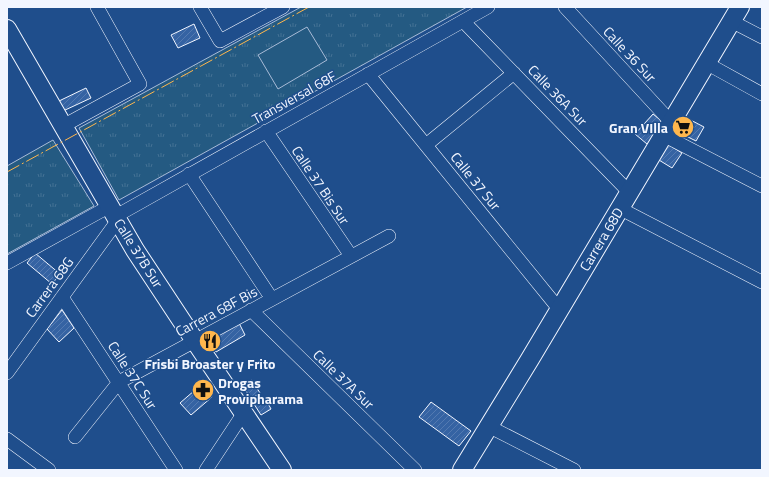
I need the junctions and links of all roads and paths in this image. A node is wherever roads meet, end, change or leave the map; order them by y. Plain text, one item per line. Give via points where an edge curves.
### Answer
1 (97, 7) edge
2 (200, 7) edge
3 (283, 7) edge
4 (488, 7) edge
5 (565, 7) edge
6 (736, 14) edge
7 (463, 21) junction
8 (7, 29) edge
9 (762, 37) edge
10 (706, 63) junction
11 (514, 73) junction
12 (368, 74) junction
13 (762, 94) edge
14 (63, 126) junction
15 (667, 128) junction
16 (266, 131) junction
17 (426, 145) junction
18 (189, 174) junction
19 (762, 186) edge
20 (629, 192) junction
21 (619, 208) junction
22 (114, 214) junction
23 (389, 236) dead end
24 (351, 256) junction
25 (7, 263) edge
26 (762, 282) edge
27 (62, 297) junction
28 (272, 299) junction
29 (559, 309) junction
30 (251, 310) junction
31 (195, 341) junction
32 (7, 373) edge
33 (119, 382) junction
34 (243, 414) junction
35 (488, 426) junction
36 (75, 437) dead end
37 (7, 439) edge
38 (49, 470) edge
39 (176, 470) edge
40 (206, 470) edge
41 (282, 470) edge
42 (414, 470) edge
43 (462, 470) edge
44 (574, 470) edge

1 - 14 street via 140,84
2 - 3 street via 220,41
4 - 7 street, Transversal 68F
5 - 15 street, Calle 36 Sur
6 - 9 street
6 - 10 street, Carrera 68D
7 - 11 street, Calle 36A Sur
7 - 12 street, Transversal 68F
8 - 14 street, Calle 37B Sur
10 - 13 street
10 - 15 street, Carrera 68D
11 - 17 street
11 - 20 street, Calle 36A Sur
12 - 16 street, Transversal 68F
12 - 17 street, Calle 37 Sur
14 - 22 street, Calle 37B Sur
15 - 19 street, Calle 36 Sur
15 - 20 street, Carrera 68D
16 - 18 street, Transversal 68F
16 - 24 street, Calle 37 Bis Sur
17 - 29 street, Calle 37 Sur
18 - 22 street, Transversal 68F
18 - 28 street
20 - 21 street, Carrera 68D
21 - 26 street
21 - 29 street, Carrera 68D
22 - 25 street, Transversal 68F
22 - 27 street, Carrera 68G
22 - 31 street, Calle 37B Sur
23 - 24 street, Carrera 68F Bis
24 - 28 street, Carrera 68F Bis
27 - 32 street, Carrera 68G
27 - 33 street, Calle 37C Sur
28 - 30 street, Carrera 68F Bis
29 - 35 street, Carrera 68D
30 - 31 street, Carrera 68F Bis
30 - 42 street, Calle 37A Sur
31 - 33 street, Carrera 68F Bis
31 - 34 street, Calle 37B Sur
33 - 36 street, Carrera 68F Bis
33 - 39 street, Calle 37C Sur
34 - 40 street
34 - 41 street, Calle 37B Sur
35 - 43 street, Carrera 68D
35 - 44 street
37 - 38 street

